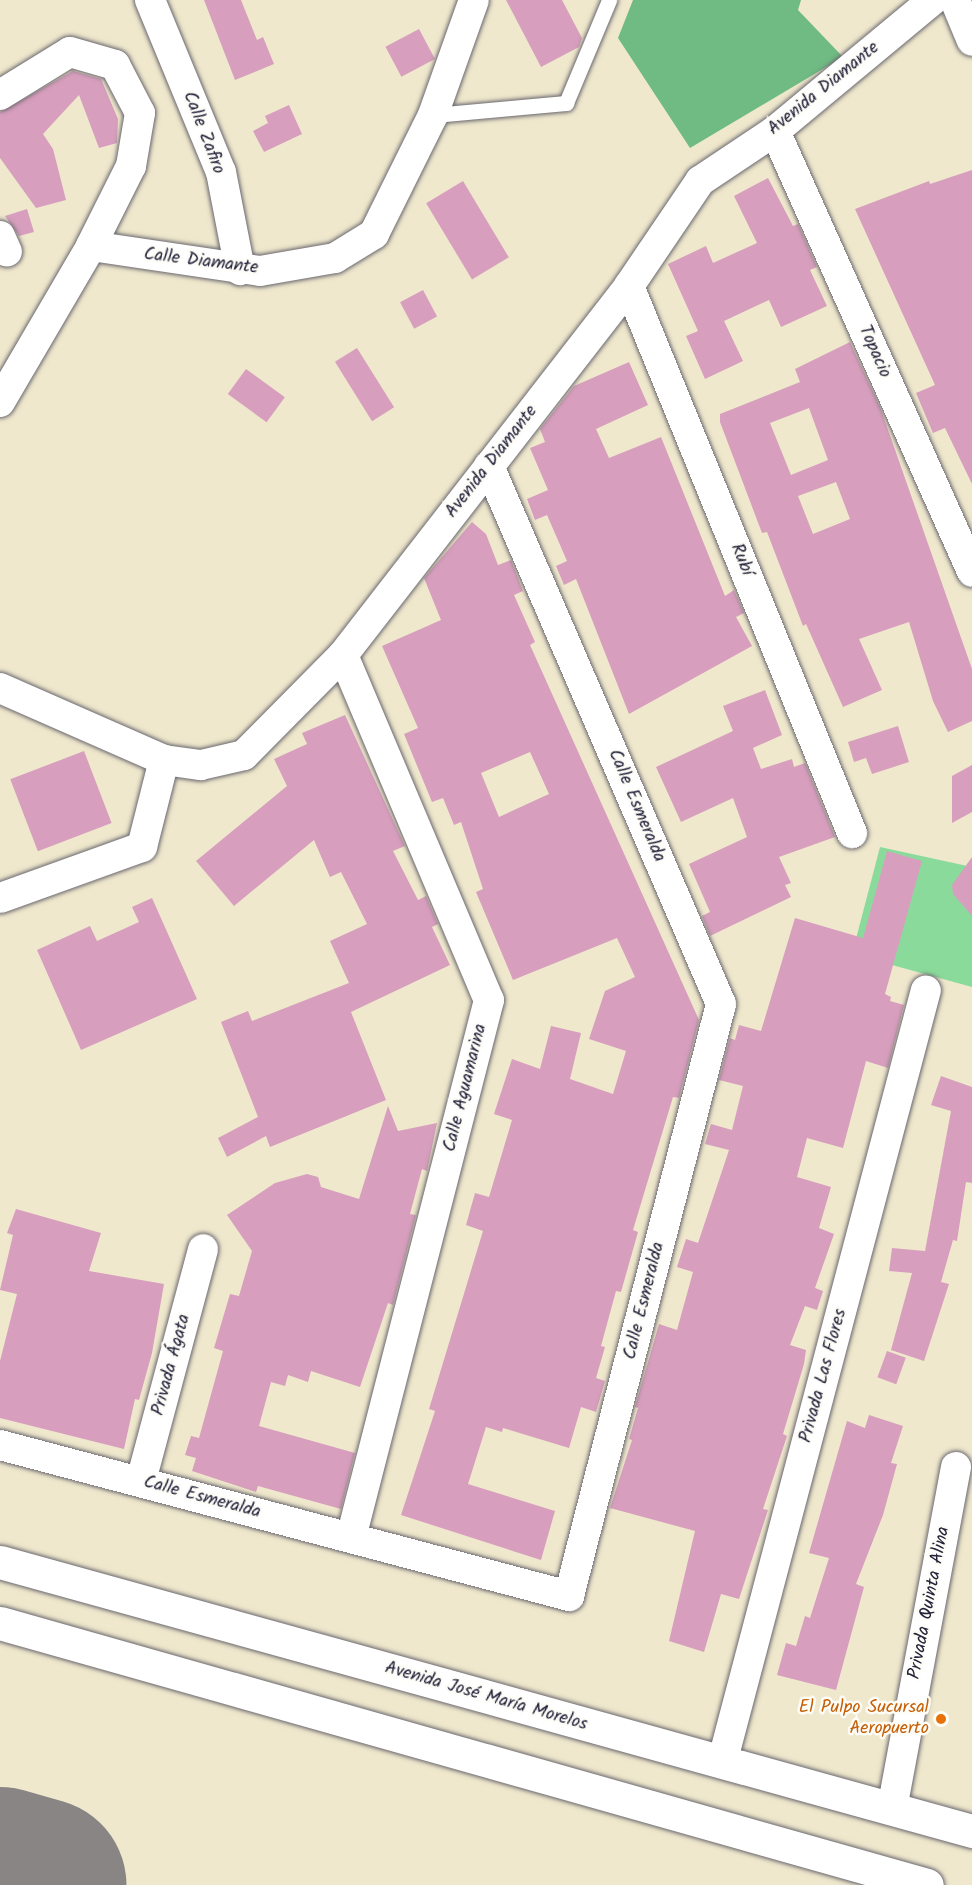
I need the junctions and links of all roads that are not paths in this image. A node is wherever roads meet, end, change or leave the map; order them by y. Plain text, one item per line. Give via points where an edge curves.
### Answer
1 (150, 0) edge
2 (474, 0) edge
3 (609, 0) edge
4 (933, 0) edge
5 (955, 0) edge
6 (972, 41) edge
7 (0, 94) edge
8 (433, 116) junction
9 (776, 131) junction
10 (91, 246) junction
11 (240, 270) junction
12 (629, 286) junction
13 (0, 402) edge
14 (489, 466) junction
15 (972, 572) edge
16 (343, 655) junction
17 (0, 688) edge
18 (164, 760) junction
19 (852, 833) dead end
20 (0, 898) edge
21 (926, 990) dead end
22 (203, 1249) dead end
23 (0, 1445) edge
24 (956, 1467) dead end
25 (141, 1481) junction
26 (351, 1538) junction
27 (0, 1562) edge
28 (0, 1623) edge
29 (722, 1763) junction
30 (892, 1809) junction
31 (972, 1831) edge
32 (927, 1885) edge

1 - 11 street, Calle Zafiro via 221,172
2 - 8 street, Calle Diamante
3 - 8 lane via 566,103
4 - 9 street, Avenida Diamante
5 - 6 street
7 - 10 street via 70,52 115,65 140,113 131,166
8 - 11 street, Calle Diamante via 374,234 335,258 260,271
9 - 12 street, Avenida Diamante via 699,182
9 - 15 street, Topacio
10 - 11 street, Calle Diamante
10 - 13 street
12 - 14 street, Avenida Diamante
12 - 19 street, Rubí
14 - 16 street, Avenida Diamante
14 - 26 street, Calle Esmeralda via 721,1004 569,1596
16 - 18 street, Avenida Diamante via 244,754 201,765
16 - 26 street, Calle Aguamarina via 489,1000
17 - 18 street, Avenida Diamante
18 - 20 street via 142,847
21 - 29 street, Privada Las Flores
22 - 25 street, Privada Ágata
23 - 25 street, Calle Esmeralda
24 - 30 street, Privada Quinta Alina
25 - 26 street, Calle Esmeralda
27 - 29 highway, Avenida José María Morelos
28 - 32 highway
29 - 30 highway, Avenida José María Morelos
30 - 31 highway, Avenida José María Morelos

